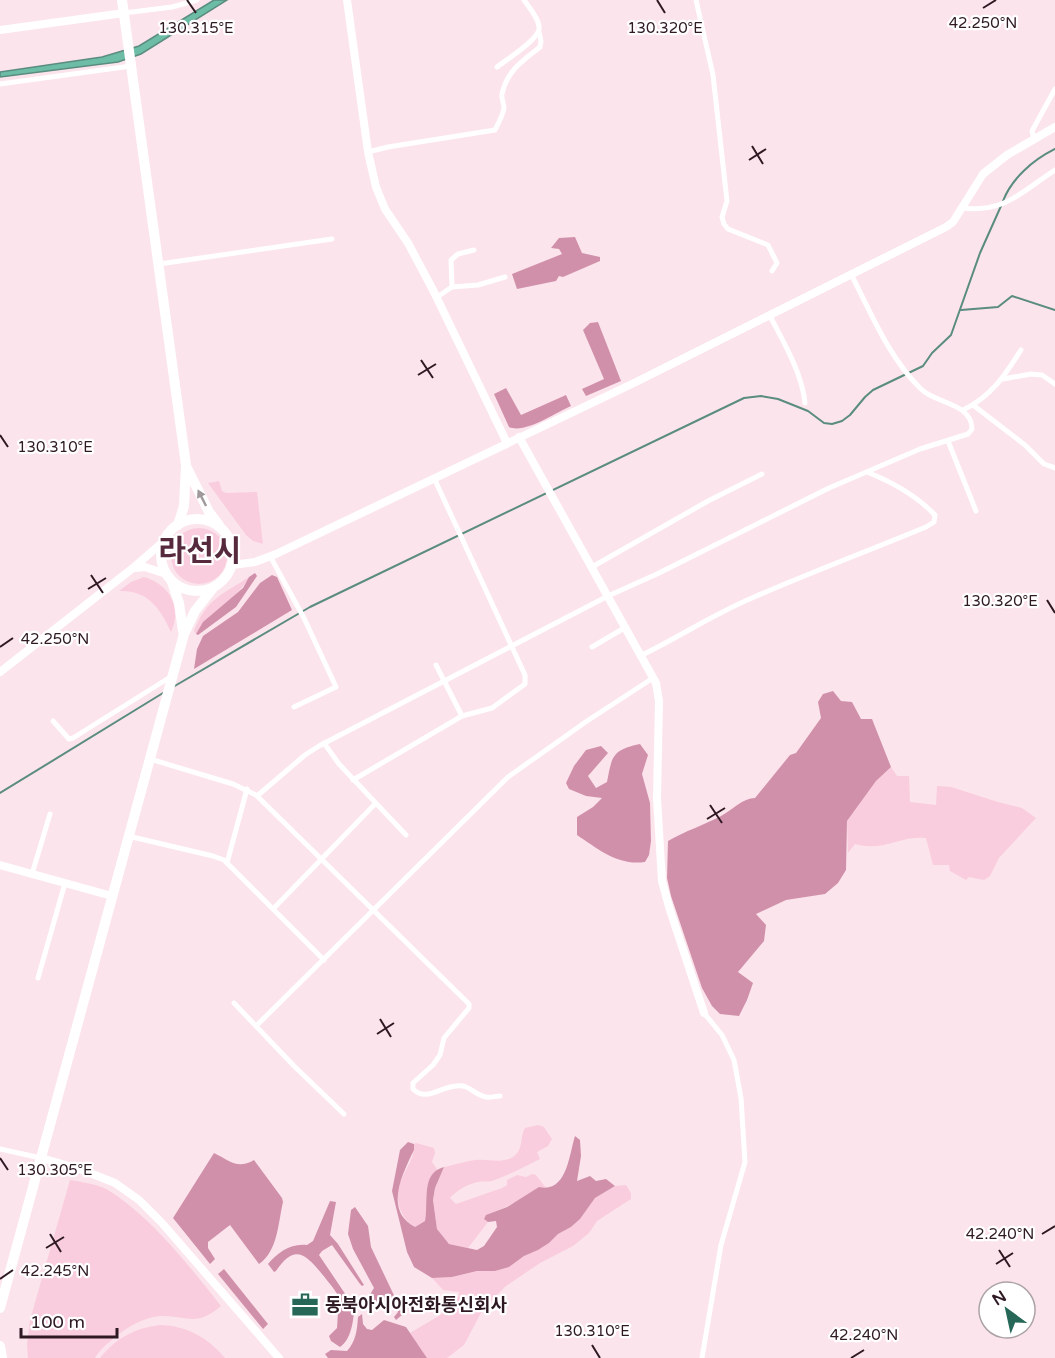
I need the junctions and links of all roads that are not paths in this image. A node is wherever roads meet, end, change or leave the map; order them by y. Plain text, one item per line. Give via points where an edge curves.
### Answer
1 (122, 0) edge
2 (197, 0) edge
3 (347, 0) edge
4 (524, 0) edge
5 (696, 0) edge
6 (124, 13) junction
7 (0, 30) edge
8 (539, 32) junction
9 (130, 63) junction
10 (497, 67) dead end
11 (0, 84) edge
12 (1055, 89) edge
13 (1055, 127) edge
14 (1034, 138) junction
15 (368, 152) junction
16 (1055, 170) edge
17 (962, 208) junction
18 (332, 239) dead end
19 (474, 250) dead end
20 (159, 264) junction
21 (772, 271) dead end
22 (851, 274) junction
23 (505, 277) dead end
24 (452, 287) junction
25 (437, 297) junction
26 (770, 316) junction
27 (1021, 350) dead end
28 (1002, 380) junction
29 (1055, 384) edge
30 (805, 403) dead end
31 (973, 405) junction
32 (963, 410) junction
33 (519, 437) junction
34 (948, 441) junction
35 (507, 443) junction
36 (186, 465) junction
37 (1055, 468) edge
38 (867, 472) junction
39 (762, 474) dead end
40 (434, 478) junction
41 (976, 511) dead end
42 (178, 525) junction
43 (222, 528) junction
44 (164, 541) junction
45 (270, 556) junction
46 (232, 565) junction
47 (592, 567) junction
48 (134, 568) junction
49 (169, 578) junction
50 (213, 588) junction
51 (608, 596) junction
52 (626, 627) junction
53 (184, 634) junction
54 (511, 646) junction
55 (592, 647) dead end
56 (642, 655) junction
57 (436, 665) dead end
58 (0, 672) edge
59 (172, 678) junction
60 (653, 678) junction
61 (445, 682) junction
62 (294, 707) dead end
63 (462, 716) junction
64 (53, 721) dead end
65 (324, 743) junction
66 (150, 759) junction
67 (353, 780) junction
68 (247, 789) junction
69 (257, 796) junction
70 (375, 804) junction
71 (50, 814) dead end
72 (406, 835) dead end
73 (129, 836) junction
74 (321, 858) junction
75 (227, 862) junction
76 (0, 865) edge
77 (32, 874) junction
78 (65, 883) junction
79 (112, 896) junction
80 (273, 909) junction
81 (373, 909) junction
82 (324, 960) junction
83 (38, 978) dead end
84 (234, 1003) dead end
85 (704, 1013) joint
86 (256, 1026) junction
87 (500, 1096) dead end
88 (344, 1114) dead end
89 (0, 1149) edge
90 (42, 1158) junction
91 (0, 1308) edge
92 (0, 1346) edge
93 (2, 1358) edge
94 (279, 1358) edge
95 (702, 1358) edge

1 - 6 highway
2 - 6 street
3 - 15 street
4 - 8 street
5 - 21 street via 718,111 727,201 724,224 768,245 777,263
6 - 7 street
6 - 9 highway
8 - 10 street
8 - 15 street via 540,47 514,68 505,86 501,96 504,108 495,130
9 - 11 street
9 - 20 highway
12 - 14 street via 1032,131
13 - 14 street
14 - 17 street via 984,174
15 - 25 street via 385,209
16 - 17 street via 999,206
17 - 22 street via 946,227
18 - 20 street
19 - 24 street via 451,260
20 - 36 highway
22 - 26 street
22 - 32 street via 907,373 934,399
23 - 24 street
24 - 25 street
25 - 35 street
26 - 30 street via 795,368
26 - 33 street
27 - 28 street
28 - 29 street via 1031,374 1042,375
28 - 31 street
31 - 32 street
31 - 37 street via 1044,464
32 - 34 street via 972,429
33 - 35 street
33 - 47 street
34 - 38 street
34 - 41 street
35 - 40 street
36 - 42 highway via 184,506
43 -> 36 highway
38 - 51 street
38 - 56 street via 927,506 934,514 934,522 750,598
39 - 47 street
40 - 45 street
40 - 54 street
42 - 43 highway via 200,519
42 - 44 highway
43 - 46 highway via 232,545
44 - 48 street
44 - 49 highway via 162,563
45 - 46 street
45 - 62 street via 336,687
46 - 50 highway via 228,575
47 - 51 street
48 - 49 street via 145,567
48 - 58 street
49 - 50 highway via 192,591
49 - 53 highway via 179,603
50 - 53 highway
51 - 52 street
51 - 54 street
52 - 55 street
52 - 56 street
53 - 59 highway
54 - 61 street
54 - 63 street via 525,675 525,684 492,708
56 - 60 street
57 - 61 street
59 - 64 street via 73,738 66,737
59 - 66 highway
60 - 81 street via 508,777
60 - 85 street via 660,701 656,785 662,881
61 - 63 street
61 - 65 street
63 - 67 street
65 - 67 street
65 - 69 street
66 - 68 street
66 - 73 highway
67 - 70 street
68 - 69 street
68 - 75 street
69 - 74 street
70 - 72 street
70 - 74 street
71 - 77 street
73 - 75 street
73 - 79 highway
74 - 80 street
74 - 81 street
75 - 80 street
76 - 77 street
77 - 78 street
78 - 79 street
78 - 83 street
79 - 90 highway
80 - 82 street
81 - 82 street
81 - 87 street via 469,1004 444,1038 440,1055 413,1083 413,1089 426,1095 467,1086 486,1097
82 - 86 street
84 - 86 street
85 - 95 street via 722,1035 734,1060 745,1162 721,1245
86 - 88 street
89 - 90 street
90 - 91 highway
90 - 94 street via 115,1183 139,1200
92 - 93 highway

